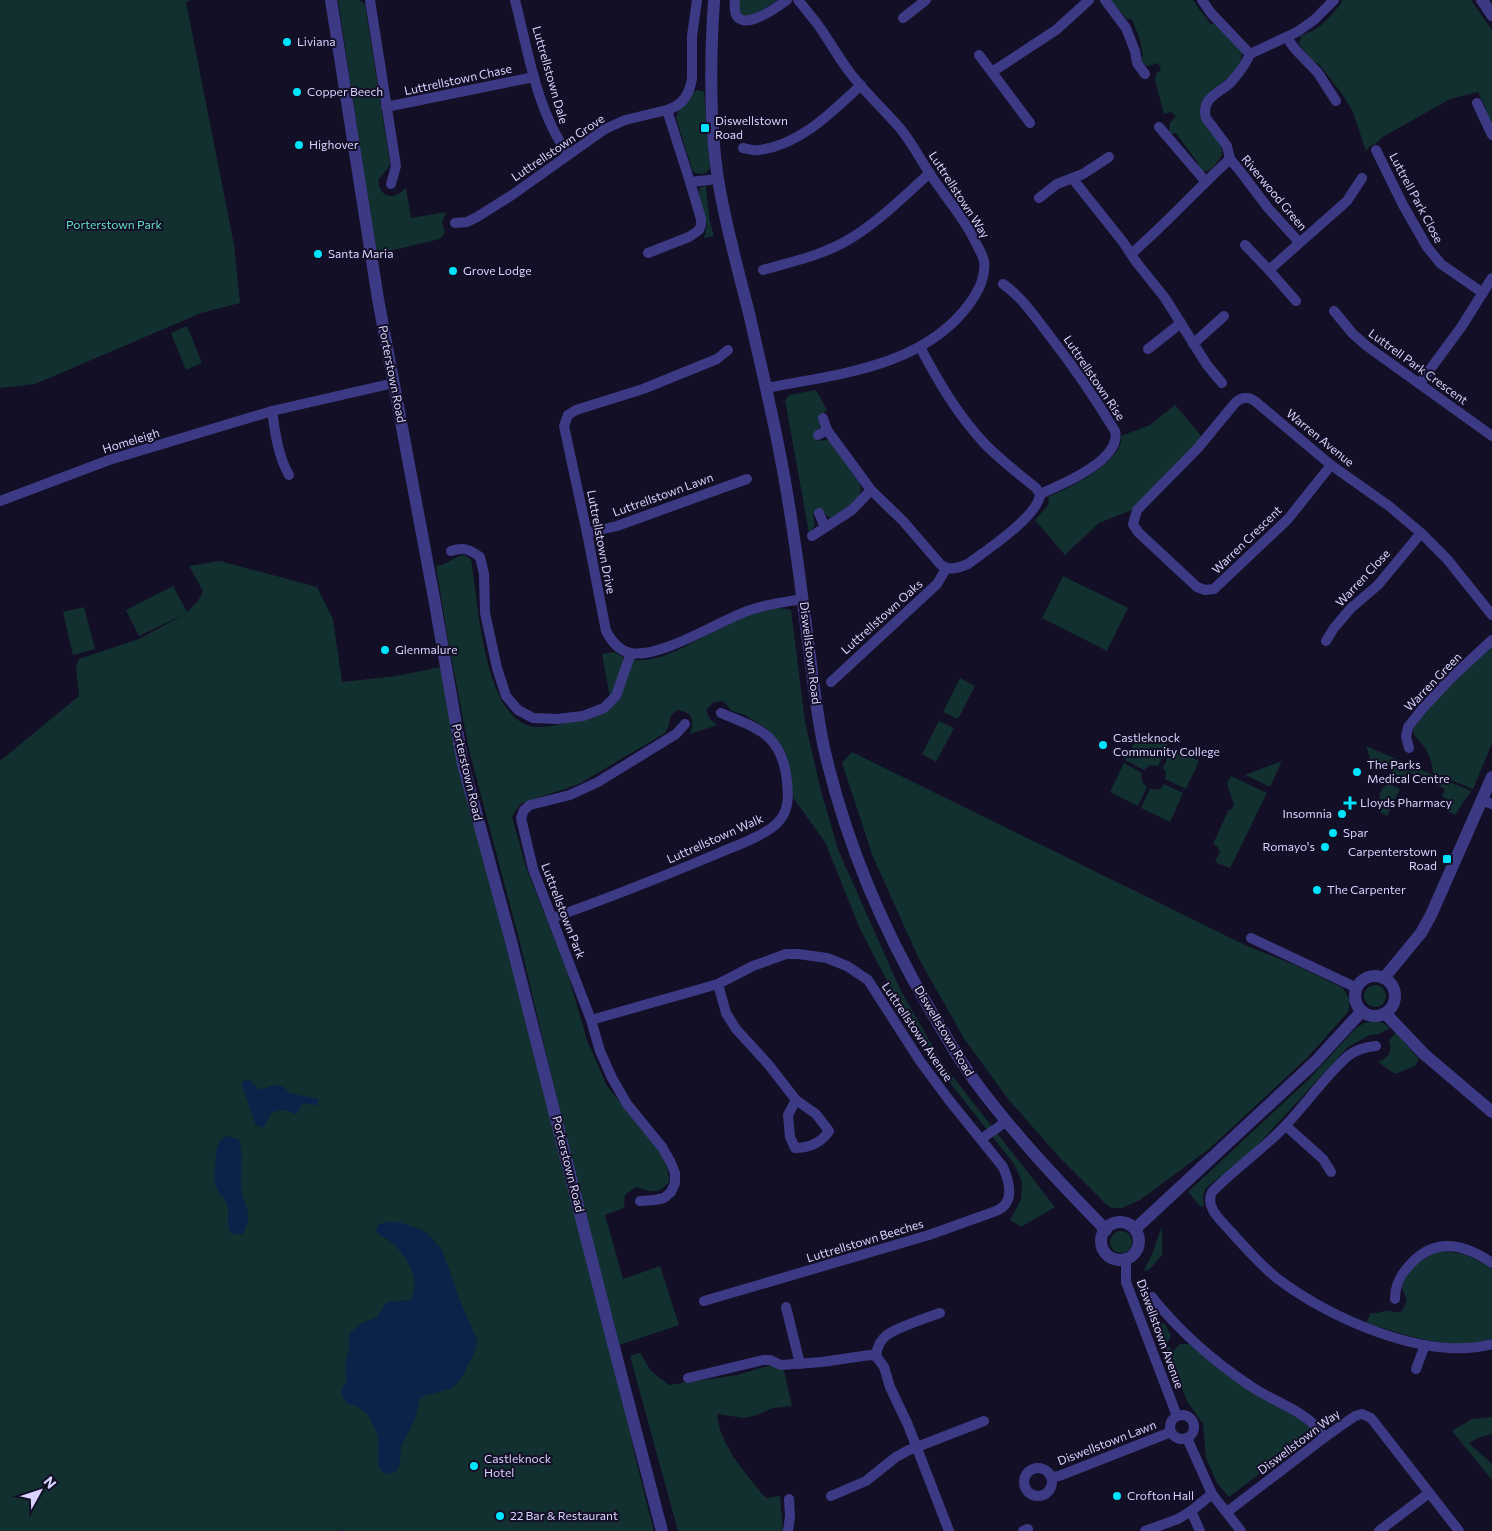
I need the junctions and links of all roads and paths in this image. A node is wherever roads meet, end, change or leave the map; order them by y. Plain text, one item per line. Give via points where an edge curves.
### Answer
1 (331, 0) edge
2 (370, 0) edge
3 (515, 0) edge
4 (697, 0) edge
5 (714, 0) edge
6 (734, 0) edge
7 (787, 0) edge
8 (798, 0) edge
9 (926, 0) edge
10 (1089, 0) edge
11 (1105, 0) edge
12 (1202, 0) edge
13 (1334, 0) edge
14 (1482, 0) edge
15 (1492, 15) edge
16 (903, 18) dead end
17 (1288, 38) junction
18 (979, 54) dead end
19 (1250, 54) junction
20 (992, 72) junction
21 (1145, 74) dead end
22 (534, 77) junction
23 (861, 85) junction
24 (1336, 101) dead end
25 (1477, 103) dead end
26 (386, 107) junction
27 (666, 110) junction
28 (1030, 123) dead end
29 (1159, 127) dead end
30 (1492, 135) edge
31 (743, 148) dead end
32 (1376, 150) dead end
33 (568, 154) junction
34 (1109, 157) dead end
35 (1230, 159) junction
36 (930, 173) junction
37 (1072, 178) junction
38 (1362, 178) dead end
39 (718, 179) junction
40 (690, 182) junction
41 (1206, 182) junction
42 (391, 184) dead end
43 (1039, 198) dead end
44 (455, 223) dead end
45 (1299, 242) junction
46 (1245, 245) dead end
47 (648, 253) dead end
48 (1131, 254) junction
49 (763, 270) dead end
50 (1270, 270) junction
51 (1492, 278) edge
52 (1003, 284) dead end
53 (1483, 293) junction
54 (1296, 301) dead end
55 (1334, 311) dead end
56 (1224, 316) dead end
57 (1181, 323) junction
58 (1193, 344) junction
59 (920, 347) junction
60 (1148, 349) dead end
61 (728, 350) dead end
62 (394, 383) junction
63 (1222, 383) dead end
64 (1420, 384) junction
65 (766, 388) junction
66 (272, 411) junction
67 (823, 418) dead end
68 (1492, 436) edge
69 (1331, 465) junction
70 (289, 475) dead end
71 (747, 480) dead end
72 (870, 490) junction
73 (1040, 494) junction
74 (0, 501) edge
75 (819, 513) dead end
76 (1135, 516) joint
77 (825, 527) junction
78 (587, 533) junction
79 (1421, 533) junction
80 (812, 536) dead end
81 (451, 551) dead end
82 (946, 569) junction
83 (803, 599) junction
84 (1492, 615) edge
85 (1492, 640) edge
86 (1326, 641) dead end
87 (631, 653) junction
88 (831, 682) dead end
89 (721, 713) dead end
90 (685, 724) dead end
91 (1409, 748) dead end
92 (1492, 777) edge
93 (1487, 802) edge
94 (552, 918) junction
95 (1251, 938) dead end
96 (1384, 978) junction
97 (718, 984) junction
98 (1357, 988) junction
99 (1362, 1012) junction
100 (1385, 1013) junction
101 (591, 1020) junction
102 (1376, 1046) dead end
103 (796, 1100) junction
104 (1492, 1112) edge
105 (1007, 1121) junction
106 (1286, 1126) junction
107 (981, 1139) junction
108 (1331, 1172) dead end
109 (1009, 1180) joint
110 (640, 1201) dead end
111 (1135, 1229) junction
112 (1106, 1230) junction
113 (1126, 1260) junction
114 (1492, 1263) edge
115 (1152, 1297) dead end
116 (1395, 1299) dead end
117 (704, 1301) dead end
118 (786, 1307) dead end
119 (940, 1313) dead end
120 (1492, 1344) edge
121 (1425, 1345) junction
122 (876, 1356) junction
123 (800, 1364) junction
124 (1416, 1369) dead end
125 (688, 1378) dead end
126 (1177, 1416) junction
127 (984, 1421) dead end
128 (1171, 1432) junction
129 (1325, 1437) junction
130 (1187, 1438) junction
131 (917, 1447) junction
132 (1051, 1477) dead end
133 (1429, 1493) junction
134 (1212, 1494) junction
135 (831, 1496) dead end
136 (789, 1499) dead end
137 (1191, 1512) junction
138 (1227, 1512) junction
139 (662, 1531) edge
140 (788, 1531) edge
141 (949, 1531) edge
142 (1145, 1531) edge
143 (1200, 1531) edge
144 (1241, 1531) edge
145 (1380, 1531) edge
146 (1459, 1531) edge

1 - 62 street, Porterstown Road
2 - 26 street
3 - 22 street, Luttrellstown Dale
4 - 27 street, Luttrellstown Grove via 692,36 692,79 684,100
5 - 39 street, Diswellstown Road via 710,78
6 - 7 street via 735,14 745,21 758,18
8 - 23 street, Luttrellstown Way
9 - 16 street
10 - 20 street via 1056,30
11 - 21 street via 1126,28 1137,63
12 - 19 street
13 - 17 street via 1306,27
14 - 15 street
17 - 19 street
17 - 24 street via 1318,73
18 - 20 street
19 - 35 street, Riverwood Green via 1233,81 1210,99 1205,108 1206,118 1227,146
20 - 28 street
22 - 26 street, Luttrellstown Chase
22 - 33 street, Luttrellstown Dale via 552,131
23 - 31 street via 821,121 795,138 758,150
23 - 36 street, Luttrellstown Way via 900,128
25 - 30 street
26 - 42 street via 396,166
27 - 33 street, Luttrellstown Grove via 615,124
27 - 40 street
29 - 41 street
32 - 53 street, Luttrell Park Close via 1427,247 1441,264
33 - 44 street, Luttrellstown Grove via 478,217
34 - 37 street
35 - 41 street
35 - 45 street, Riverwood Green
36 - 49 street via 856,236 820,254
36 - 59 street, Luttrellstown Way via 974,239 982,256 984,273 978,290 960,315
37 - 43 street via 1057,184
37 - 48 street
38 - 45 street, Riverwood Green via 1347,201
39 - 40 street
39 - 65 street, Diswellstown Road
40 - 47 street via 701,219 699,230
41 - 48 street
45 - 50 street, Riverwood Green
46 - 50 street
48 - 57 street
50 - 54 street
51 - 53 street
52 - 73 street, Luttrellstown Rise via 1020,298 1056,343 1116,435 1111,450 1084,472
53 - 64 street
55 - 64 street, Luttrell Park Crescent via 1368,347
56 - 58 street
57 - 58 street
57 - 60 street
58 - 63 street
59 - 65 street, Luttrellstown Way via 862,369
59 - 73 street via 964,420 990,449
61 - 78 street, Luttrellstown Drive via 700,366 568,415 564,426
62 - 66 street, Homeleigh
62 - 139 street, Porterstown Road via 463,764
64 - 68 street, Luttrell Park Crescent
65 - 83 street, Diswellstown Road
66 - 70 street via 275,434
66 - 74 street, Homeleigh via 109,460
67 - 72 street via 823,433
69 - 76 street, Warren Avenue via 1253,400 1241,398 1198,448 1137,510
69 - 76 street, Warren Crescent via 1288,519 1214,589 1197,587 1138,532 1133,524
69 - 79 street, Warren Avenue
71 - 78 street, Luttrellstown Lawn
72 - 77 street via 852,510
72 - 82 street
73 - 82 street via 1035,507 1014,528 968,564
75 - 77 street
77 - 80 street
78 - 87 street, Luttrellstown Drive via 606,631 612,643
79 - 84 street, Warren Avenue
79 - 86 street, Warren Close
81 - 87 street via 460,548 480,556 485,613 497,668 506,696 518,710 533,718 557,719 583,716 604,708 616,696
82 - 88 street, Luttrellstown Oaks via 937,584
83 - 87 street via 750,609 675,644 650,653
83 - 105 street, Diswellstown Road via 819,723 838,798 866,880 894,945 945,1036 973,1079
85 - 91 street, Warren Green via 1450,678 1408,727
89 - 94 street, Luttrellstown Walk via 765,733 778,748 784,764 788,797 787,807 778,822 770,829 702,860
90 - 94 street, Luttrellstown Park via 676,734 598,782 570,795 530,805 524,810 521,818 531,861
92 - 93 street
93 - 96 street via 1428,920
94 - 101 street, Luttrellstown Park
95 - 98 street
96 - 98 street via 1369,977
96 - 100 street via 1392,986 1395,997
97 - 101 street, Luttrellstown Avenue
97 - 103 street via 726,1012 736,1029
97 - 107 street, Luttrellstown Avenue via 786,954 819,957 847,966 868,980 920,1061
98 - 99 street via 1355,1000
99 - 100 street via 1372,1016
99 - 111 street via 1309,1067
100 - 104 street via 1424,1054
101 - 110 street, Luttrellstown Park via 615,1085 662,1147 675,1174 671,1192 664,1198
102 - 106 street via 1360,1048 1348,1055
103 - 103 street via 816,1114 829,1131 823,1140 804,1148 795,1148 790,1137 788,1115
105 - 107 street
105 - 112 street, Diswellstown Road
106 - 108 street via 1323,1159
106 - 121 street via 1215,1188 1210,1198 1212,1210 1265,1268 1293,1290 1370,1330
107 - 109 street, Luttrellstown Avenue
109 - 117 street, Luttrellstown Beeches via 1007,1203 1000,1209 929,1235
111 - 112 street via 1115,1223
111 - 113 street via 1139,1245 1134,1255
112 - 113 street via 1102,1241 1105,1252 1114,1259
113 - 126 street, Diswellstown Avenue via 1126,1282
114 - 116 street via 1458,1247 1430,1249 1402,1274 1396,1286
115 - 129 street via 1215,1361 1251,1387 1312,1421
118 - 123 street
119 - 122 street via 888,1334 876,1350
120 - 121 street via 1467,1348
121 - 124 street
122 - 123 street
122 - 131 street via 884,1367
123 - 125 street via 781,1365 763,1360
126 - 128 street via 1170,1425
126 - 130 street via 1192,1420 1193,1432
127 - 131 street
128 - 130 street via 1176,1438
128 - 132 street, Diswellstown Lawn
129 - 133 street, Diswellstown Way via 1355,1416 1368,1416
129 - 138 street, Diswellstown Way
130 - 134 street
131 - 135 street via 896,1458 866,1482
131 - 141 street
133 - 145 street
133 - 146 street, Diswellstown Way
134 - 137 street
134 - 138 street
136 - 140 street
137 - 142 street
137 - 143 street
138 - 144 street

